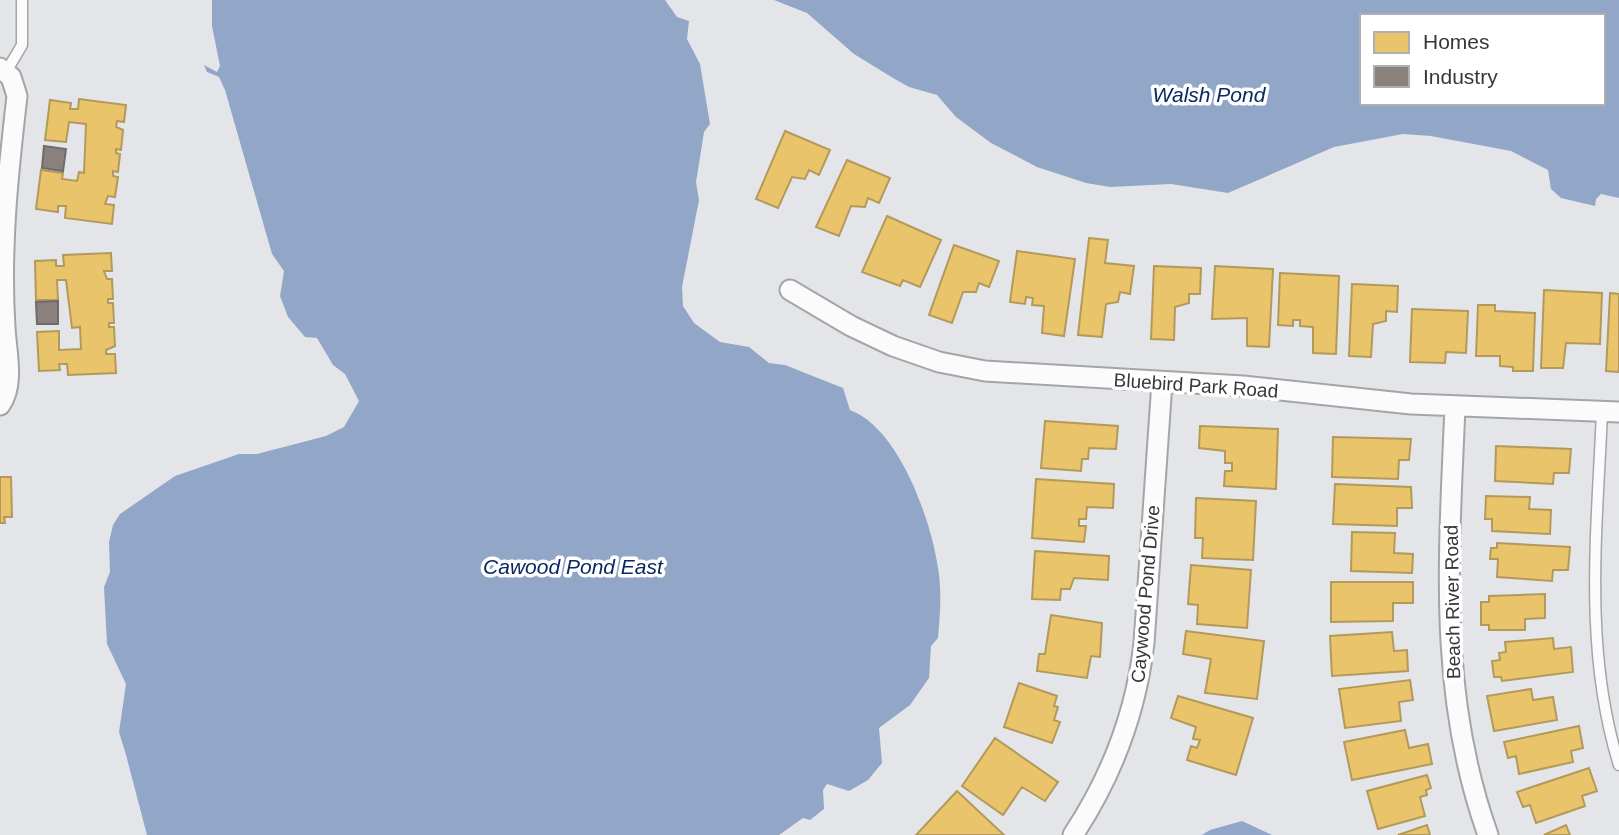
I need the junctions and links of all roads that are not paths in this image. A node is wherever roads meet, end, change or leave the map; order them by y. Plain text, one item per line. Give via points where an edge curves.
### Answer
1 (22, 0) edge
2 (3, 70) edge
3 (790, 290) dead end
4 (1162, 382) junction
5 (0, 405) edge
6 (1455, 406) junction
7 (1611, 412) edge
8 (1619, 765) edge
9 (1073, 835) edge
10 (1488, 835) edge

1 - 2 lane via 22,45
2 - 5 street via 15,82 17,96 4,221 8,384
3 - 4 street, Bluebird Park Road via 872,337 950,364 1007,374
4 - 6 street, Bluebird Park Road
4 - 9 street, Caywood Pond Drive via 1138,683 1115,759
6 - 7 street, Bluebird Park Road
6 - 10 street, Beach River Road via 1448,578 1450,666 1465,756
7 - 8 lane via 1594,577 1595,639

